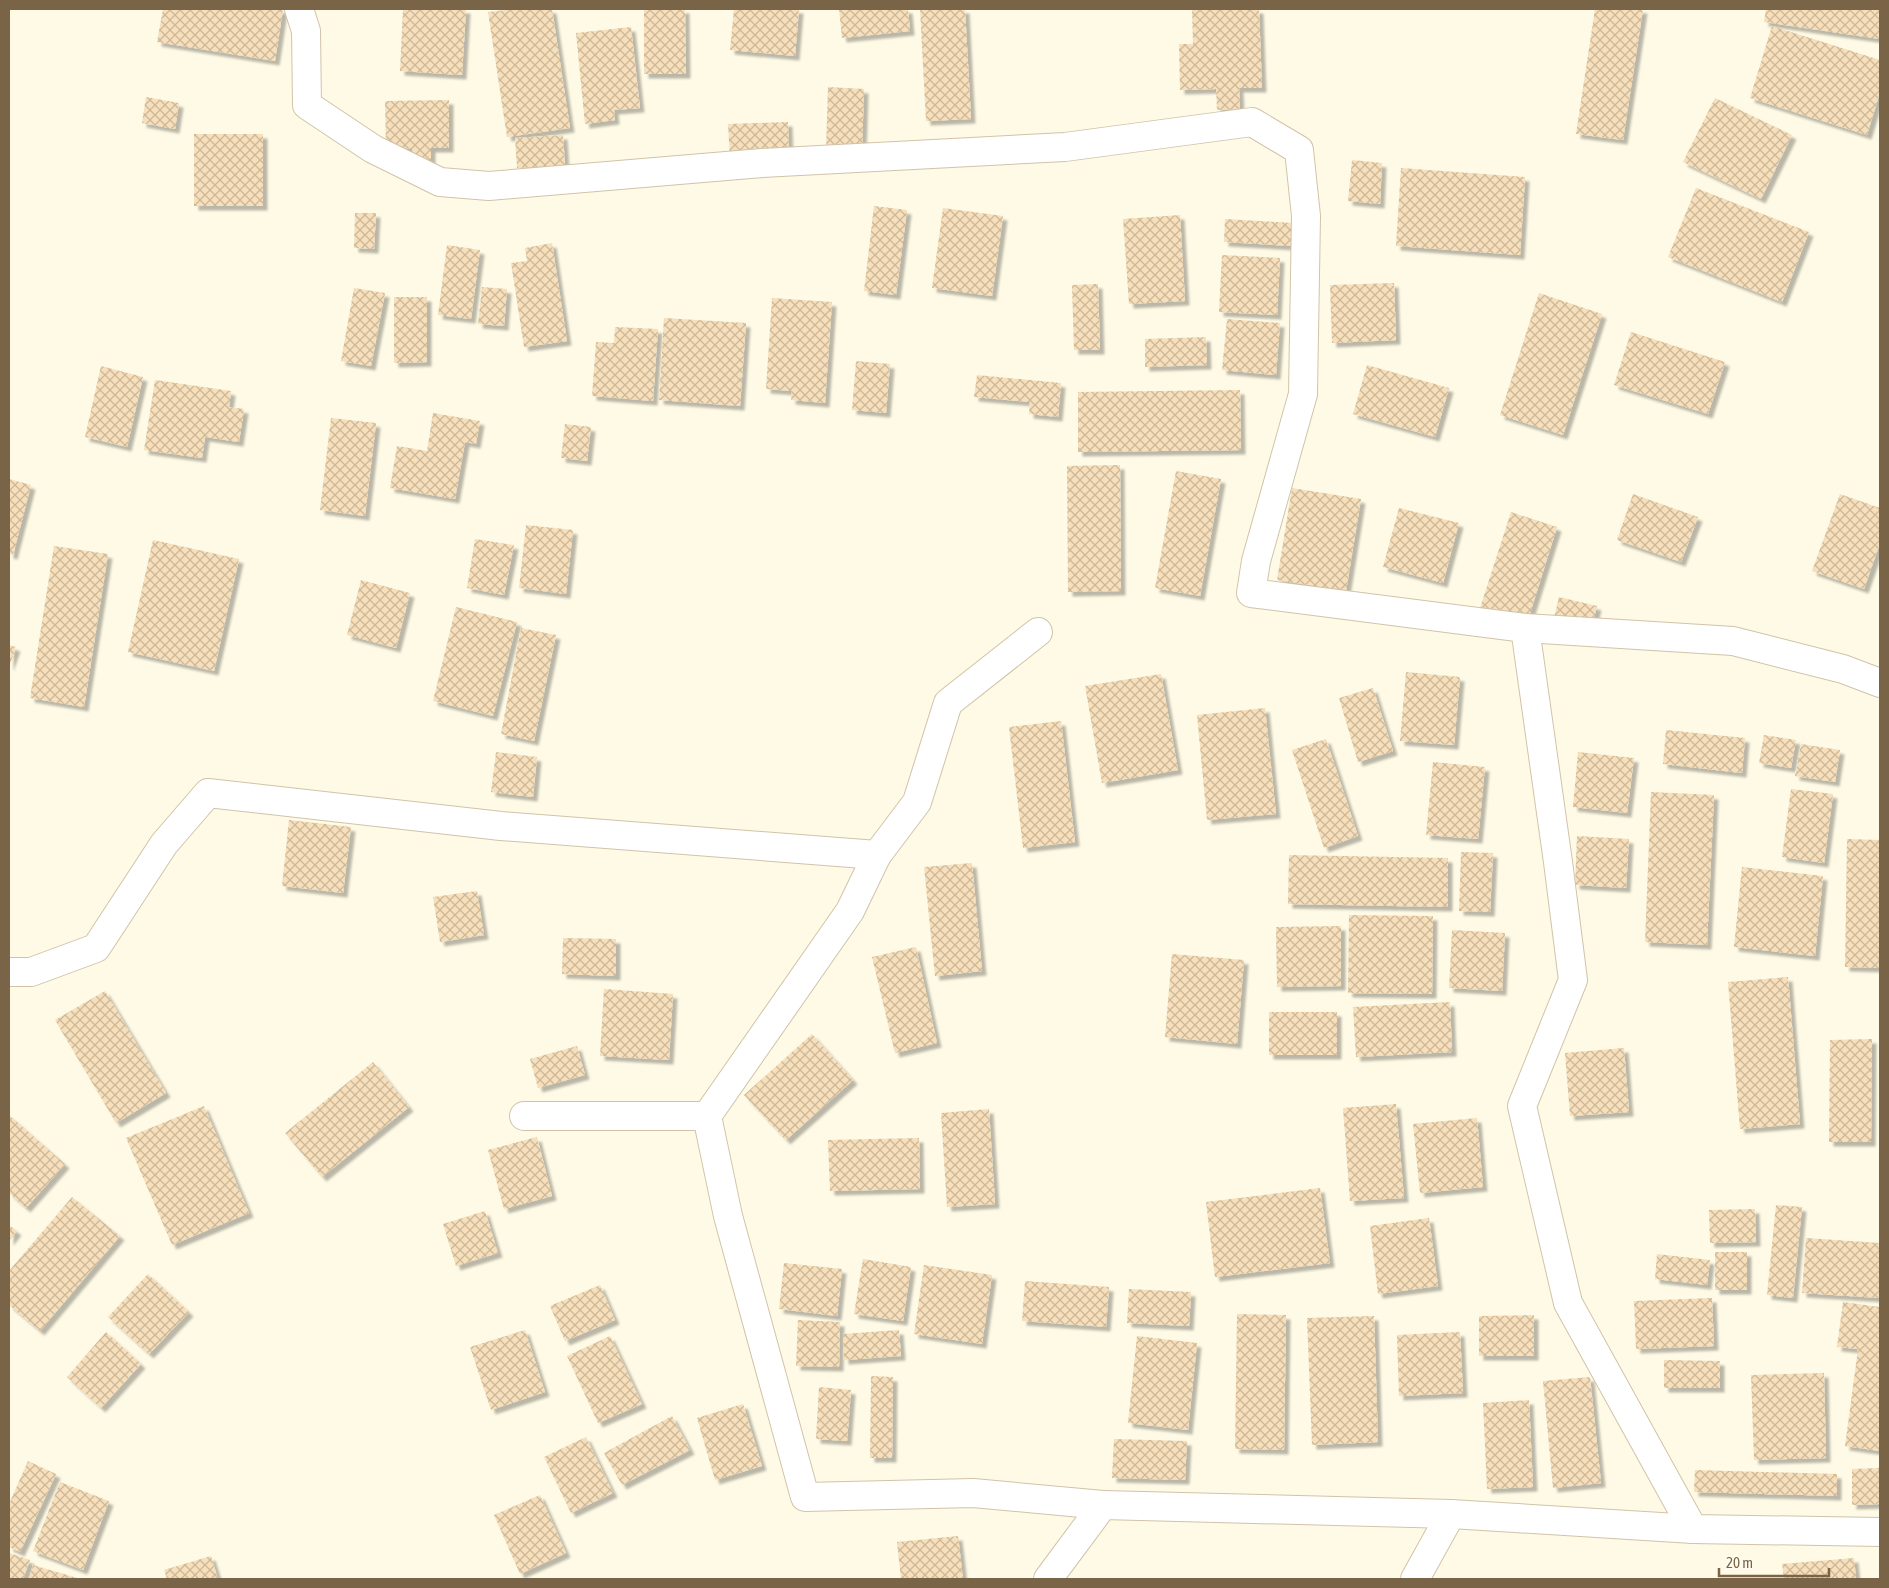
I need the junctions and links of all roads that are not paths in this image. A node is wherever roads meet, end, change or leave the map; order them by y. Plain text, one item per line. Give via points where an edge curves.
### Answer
1 (299, 9) edge
2 (1525, 628) junction
3 (1038, 632) dead end
4 (1880, 683) edge
5 (877, 855) junction
6 (9, 972) edge
7 (524, 1116) dead end
8 (707, 1116) junction
9 (1102, 1505) junction
10 (1451, 1514) junction
11 (1693, 1529) junction
12 (1880, 1532) edge
13 (1048, 1579) edge
14 (1415, 1579) edge

1 - 2 street via 306,31 307,105 373,149 440,182 489,186 762,163 1065,147 1252,122 1299,150 1306,216 1303,394 1256,561 1251,593
2 - 4 street via 1733,641 1843,669
2 - 11 street via 1572,980 1522,1106 1568,1303
3 - 5 street via 948,703 917,802
5 - 6 street via 501,826 208,793 164,844 96,948 31,972
5 - 8 street via 850,911
7 - 8 street
8 - 9 street via 728,1216 805,1497 973,1493
9 - 10 street
9 - 13 street
10 - 11 street
10 - 14 street
11 - 12 street

